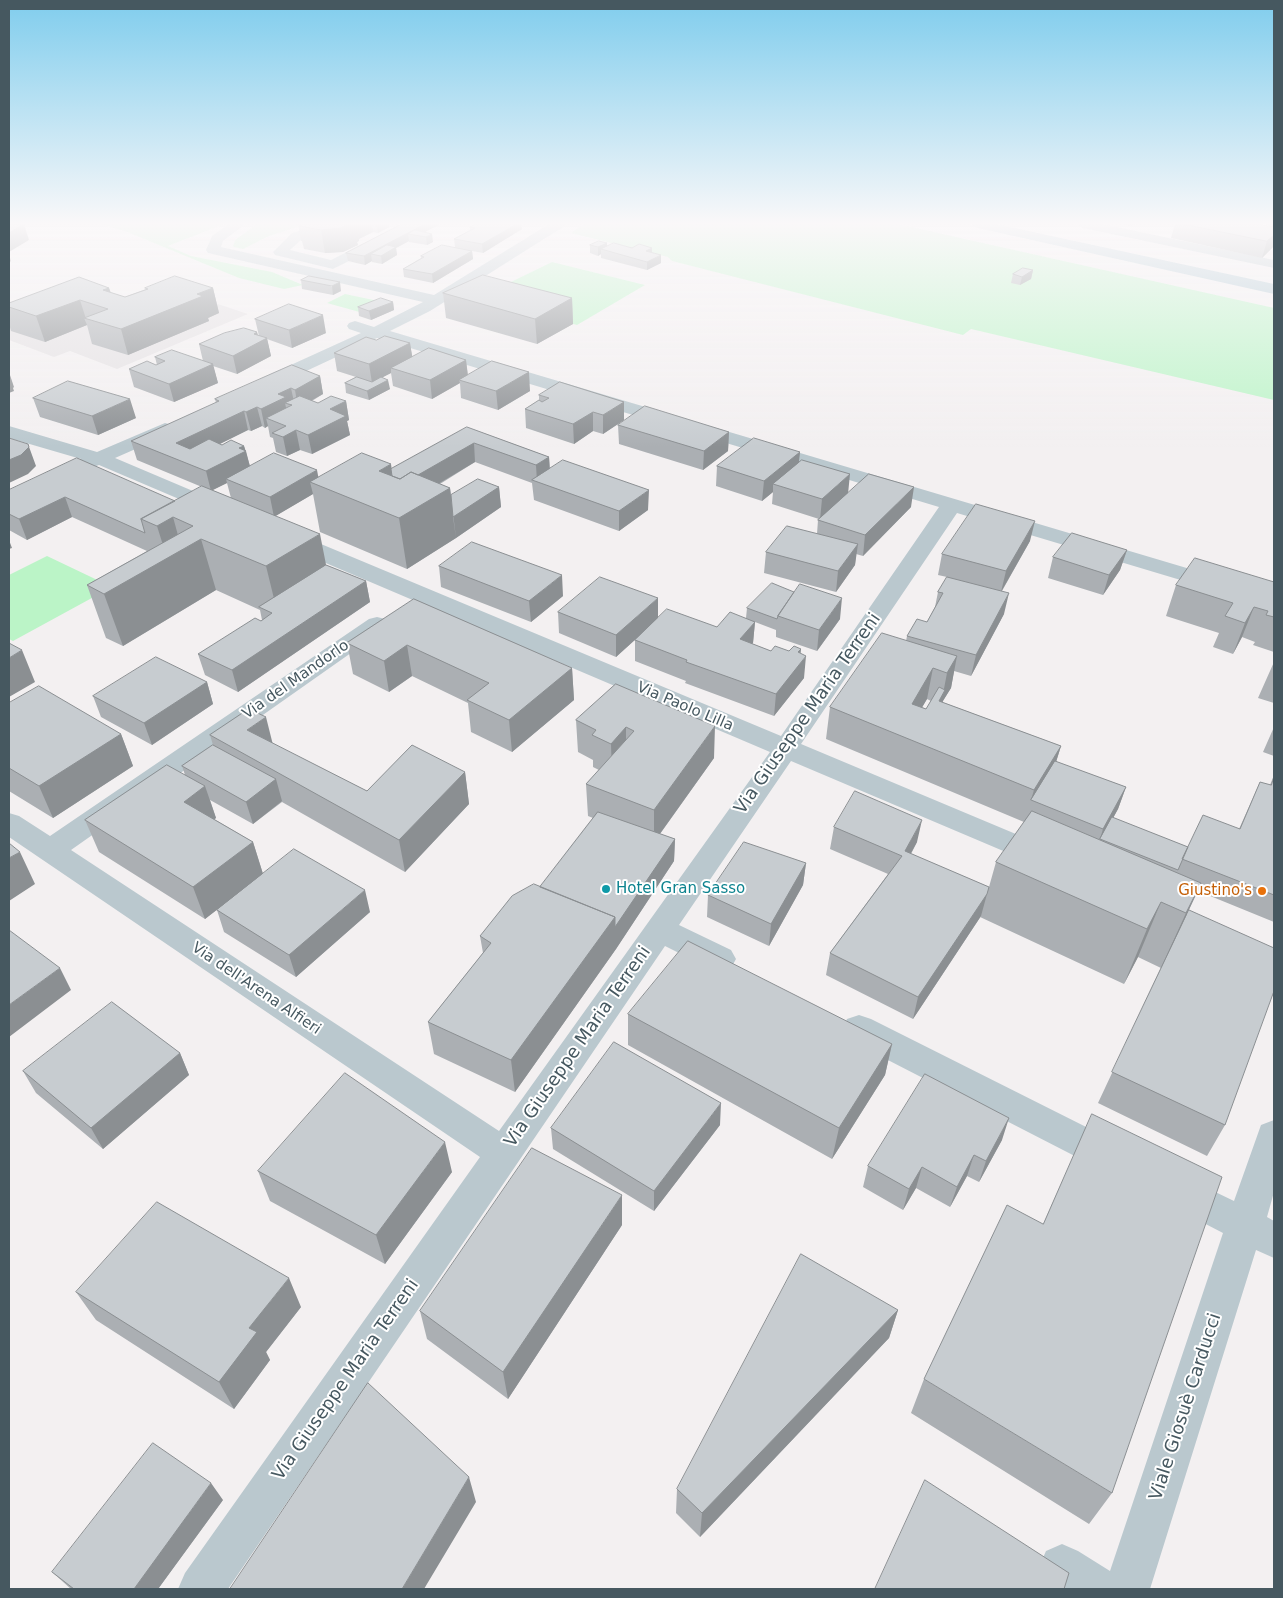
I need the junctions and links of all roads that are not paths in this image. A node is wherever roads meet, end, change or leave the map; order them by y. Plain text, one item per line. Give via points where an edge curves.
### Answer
1 (432, 299) edge
2 (438, 300) joint
3 (362, 330) junction
4 (251, 390) edge
5 (178, 423) edge
6 (9, 432) edge
7 (98, 458) junction
8 (72, 470) edge
9 (952, 504) junction
10 (241, 519) edge
11 (268, 530) edge
12 (420, 595) junction
13 (1274, 601) edge
14 (785, 749) junction
15 (9, 823) edge
16 (49, 850) junction
17 (1069, 868) edge
18 (660, 930) junction
19 (742, 971) edge
20 (832, 1016) edge
21 (1274, 1136) edge
22 (504, 1153) junction
23 (1259, 1233) edge
24 (201, 1589) edge
25 (1128, 1589) edge

1 - 2 street
2 - 3 street
3 - 4 street
3 - 9 street
5 - 7 street
6 - 7 street
7 - 8 street
7 - 10 street
9 - 13 street
9 - 14 street, Via Giuseppe Maria Terreni
11 - 12 street, Via Paolo Lilla
12 - 14 street, Via Paolo Lilla
12 - 16 street, Via del Mandorlo
14 - 17 street, Via Paolo Lilla
14 - 18 street, Via Giuseppe Maria Terreni
15 - 16 street, Via dell'Arena Alfieri
16 - 22 street, Via dell'Arena Alfieri
18 - 19 street
18 - 22 street, Via Giuseppe Maria Terreni
20 - 23 street
21 - 23 street, Viale Giosuè Carducci
22 - 24 street, Via Giuseppe Maria Terreni
23 - 25 street, Viale Giosuè Carducci

